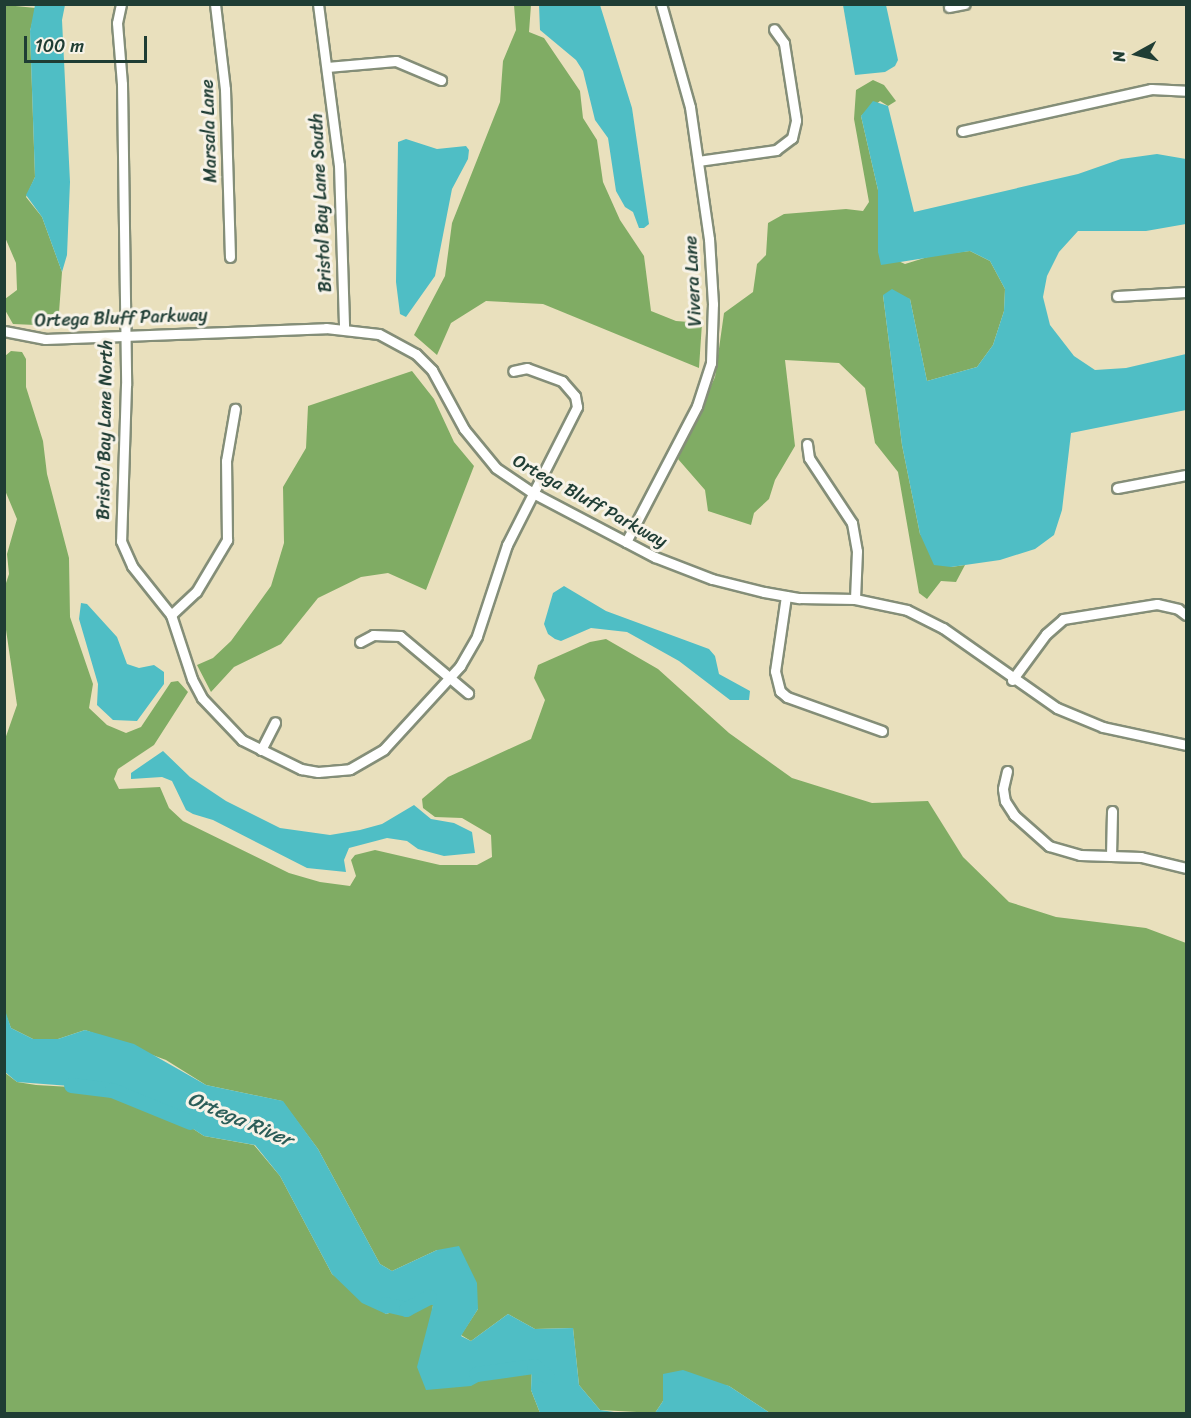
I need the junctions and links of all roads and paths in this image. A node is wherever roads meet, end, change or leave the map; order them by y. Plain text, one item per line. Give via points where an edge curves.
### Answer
1 (121, 4) edge
2 (215, 4) edge
3 (318, 4) edge
4 (661, 4) edge
5 (965, 4) edge
6 (949, 7) dead end
7 (774, 29) dead end
8 (327, 67) junction
9 (441, 80) dead end
10 (1186, 91) edge
11 (962, 131) dead end
12 (698, 161) junction
13 (230, 258) dead end
14 (1186, 292) edge
15 (1117, 296) dead end
16 (344, 328) junction
17 (4, 331) edge
18 (124, 336) junction
19 (513, 371) dead end
20 (235, 409) dead end
21 (807, 444) dead end
22 (1186, 475) edge
23 (1117, 488) dead end
24 (533, 493) junction
25 (626, 542) junction
26 (786, 596) junction
27 (855, 599) junction
28 (171, 615) junction
29 (1186, 615) edge
30 (360, 642) dead end
31 (451, 677) junction
32 (1012, 680) junction
33 (468, 693) dead end
34 (275, 722) dead end
35 (882, 731) dead end
36 (1186, 745) edge
37 (261, 750) junction
38 (1007, 771) dead end
39 (1112, 811) dead end
40 (1111, 856) junction
41 (1186, 868) edge

1 - 18 street, Bristol Bay Lane North via 117,23 122,103
2 - 13 street, Marsala Lane via 225,89
3 - 8 street, Bristol Bay Lane South
4 - 12 street, Vivera Lane via 690,107
5 - 6 street
7 - 12 street via 784,43 796,120 789,149
8 - 9 street via 396,61
8 - 16 street, Bristol Bay Lane South via 339,165
10 - 11 street via 1151,89
12 - 25 street, Vivera Lane via 712,268 709,377
14 - 15 street
16 - 18 street, Ortega Bluff Parkway
16 - 24 street, Ortega Bluff Parkway via 379,334 416,354 432,370 479,450 496,468
17 - 18 street, Ortega Bluff Parkway via 45,339
18 - 28 street, Bristol Bay Lane North via 121,541 132,566
19 - 24 street via 527,368 561,381 575,396 574,418
20 - 28 street via 226,461 227,540 196,592
21 - 27 street via 809,458 847,512 854,529 858,551
22 - 23 street
24 - 25 street, Ortega Bluff Parkway
24 - 31 street via 507,545 477,636
25 - 26 street, Ortega Bluff Parkway via 682,569
26 - 27 street, Ortega Bluff Parkway
26 - 35 street via 775,671 780,691 787,697
27 - 32 street, Ortega Bluff Parkway via 886,604 923,617
28 - 37 street, Bristol Bay Lane North via 202,698 226,726
29 - 32 street via 1157,604 1063,620 1046,634
30 - 31 street via 373,635 400,636
31 - 33 street
31 - 37 street, Bristol Bay Lane North via 384,749 350,769 310,770
32 - 36 street, Ortega Bluff Parkway via 1057,708 1102,728
34 - 37 street
38 - 40 street via 1005,801 1036,837 1064,853
39 - 40 street
40 - 41 street via 1164,860

